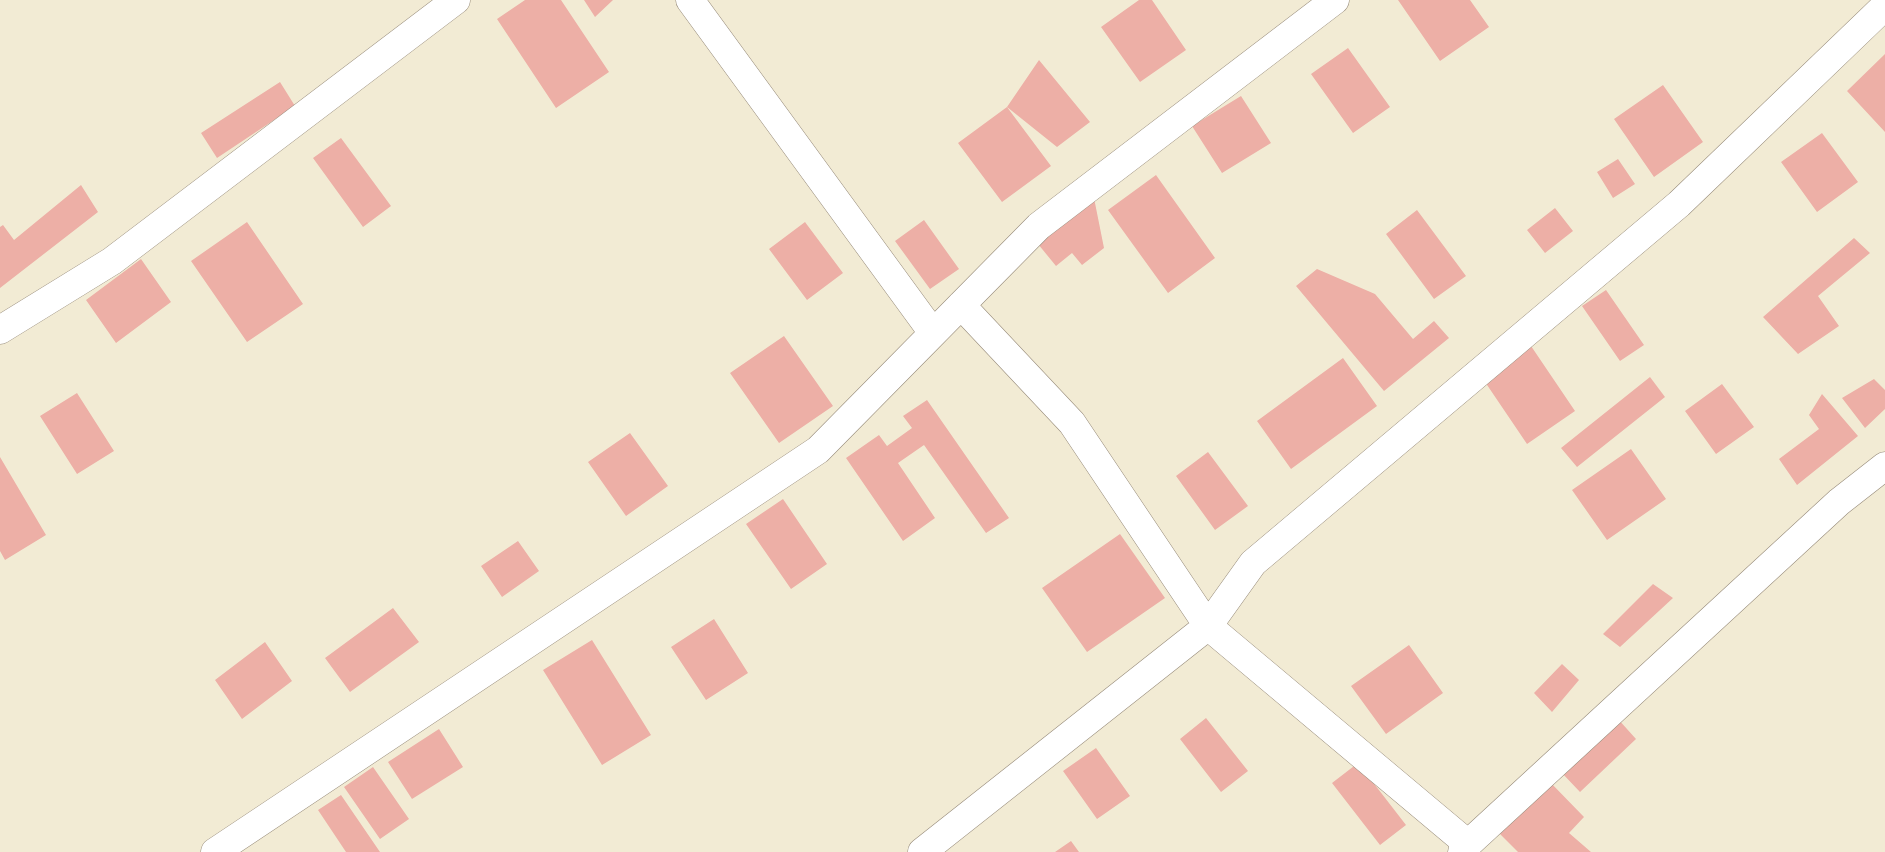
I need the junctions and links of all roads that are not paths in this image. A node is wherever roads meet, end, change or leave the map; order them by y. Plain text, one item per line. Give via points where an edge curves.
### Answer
1 (456, 0) edge
2 (690, 0) edge
3 (1335, 0) edge
4 (1885, 6) edge
5 (961, 305) junction
6 (0, 330) edge
7 (933, 333) junction
8 (1885, 466) edge
9 (1208, 626) junction
10 (1465, 848) edge
11 (215, 852) edge
12 (922, 852) edge

1 - 6 street via 112,261
2 - 7 street
3 - 5 street via 1038,226
4 - 9 street via 1679,204 1254,563
5 - 7 street
5 - 9 street via 1072,423
7 - 11 street via 818,450
8 - 10 street via 1832,508
9 - 10 street
9 - 12 street

